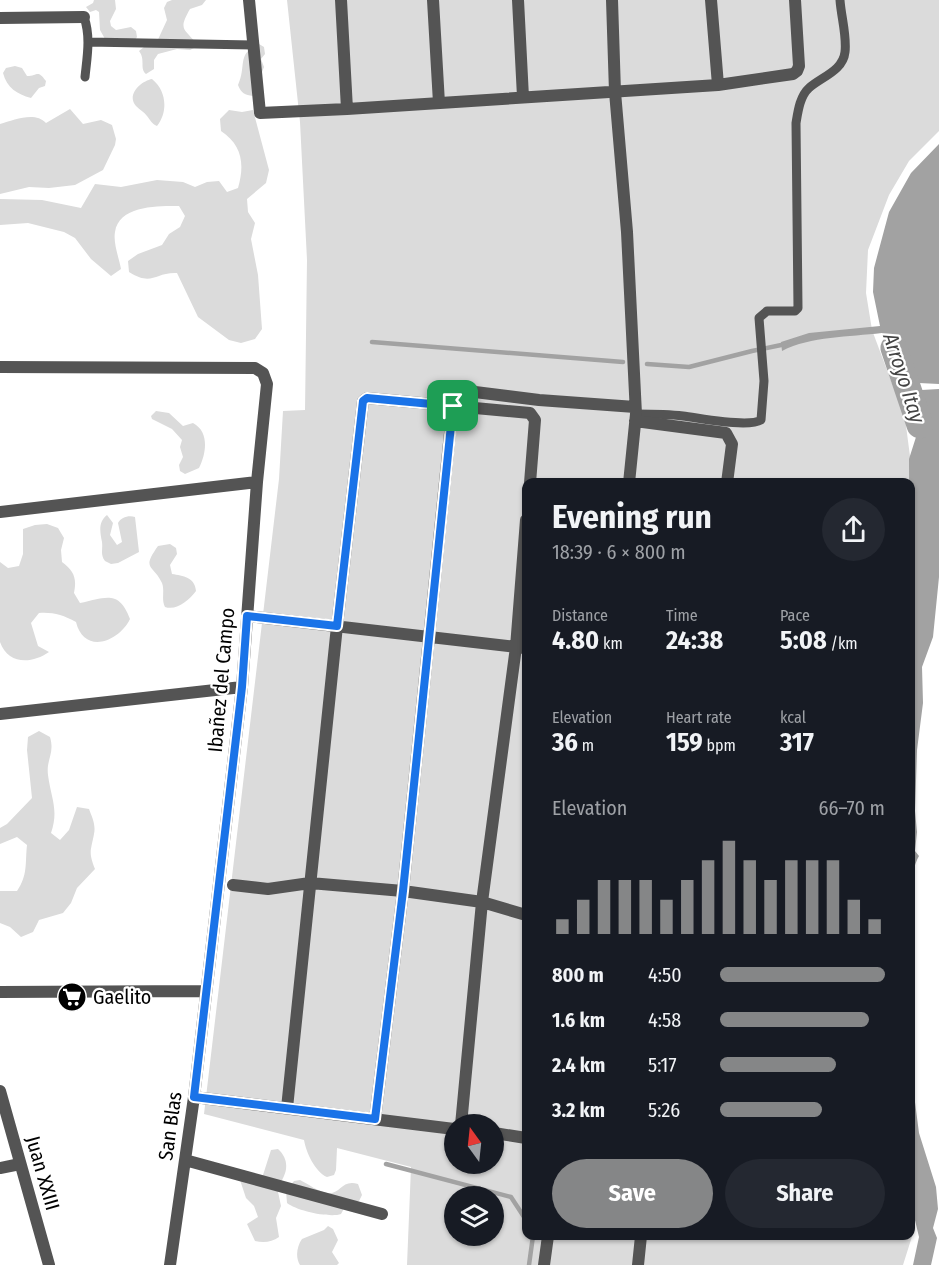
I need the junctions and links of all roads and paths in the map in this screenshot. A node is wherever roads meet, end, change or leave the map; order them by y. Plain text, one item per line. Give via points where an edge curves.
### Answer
1 (249, 0) edge
2 (341, 0) edge
3 (433, 0) edge
4 (518, 0) edge
5 (612, 0) edge
6 (711, 0) edge
7 (795, 0) edge
8 (840, 0) edge
9 (84, 17) joint
10 (0, 18) edge
11 (88, 42) junction
12 (253, 45) junction
13 (85, 77) dead end
14 (718, 85) junction
15 (615, 92) junction
16 (523, 97) junction
17 (439, 103) junction
18 (347, 109) junction
19 (0, 367) edge
20 (453, 406) junction
21 (635, 414) junction
22 (530, 478) edge
23 (629, 478) edge
24 (728, 478) edge
25 (257, 482) junction
26 (0, 512) edge
27 (247, 616) junction
28 (522, 622) edge
29 (337, 626) junction
30 (429, 637) junction
31 (521, 647) edge
32 (242, 687) junction
33 (0, 714) edge
34 (310, 883) junction
35 (233, 885) dead end
36 (403, 891) junction
37 (482, 902) junction
38 (522, 914) edge
39 (206, 991) junction
40 (0, 992) edge
41 (0, 1091) edge
42 (194, 1097) junction
43 (287, 1108) junction
44 (462, 1114) edge
45 (375, 1119) junction
46 (444, 1128) edge
47 (504, 1135) edge
48 (522, 1138) edge
49 (185, 1160) junction
50 (20, 1164) junction
51 (0, 1168) edge
52 (382, 1214) dead end
53 (547, 1240) edge
54 (641, 1240) edge
55 (49, 1265) edge
56 (170, 1265) edge
57 (544, 1265) edge
58 (638, 1265) edge

1 - 12 street
2 - 18 street
3 - 17 street
4 - 16 street
5 - 15 street
6 - 14 street
7 - 14 street via 797,71
8 - 21 lane via 845,54 828,76 808,89 799,105 796,123 798,308 767,311 759,318 764,381 762,420 757,423
9 - 10 street
9 - 11 lane
11 - 12 lane
11 - 13 lane
12 - 18 street via 261,113
14 - 15 street
15 - 16 street
15 - 21 street via 627,232
16 - 17 street
17 - 18 street
19 - 25 street, Ibañez del Campo via 255,368 264,373 267,384
20 - 21 street via 454,394 459,390
20 - 22 street via 530,412 535,420
20 - 29 street via 367,398 363,401
20 - 30 street
21 - 23 street
21 - 24 street via 726,433 732,444
25 - 26 street
25 - 27 street, Ibañez del Campo
27 - 29 street
27 - 32 street, Ibañez del Campo
28 - 31 street
29 - 30 street
29 - 34 street
30 - 31 street
30 - 36 street
31 - 37 street
32 - 33 street
32 - 39 street, Ibañez del Campo
34 - 35 street via 267,889
34 - 36 street
34 - 43 street
36 - 37 street
36 - 45 street
37 - 38 street
37 - 44 street
39 - 40 street
39 - 42 street, San Blas
41 - 50 street, Juan XXIII
42 - 43 street
42 - 49 street, San Blas
43 - 45 street
45 - 46 street
47 - 48 street
49 - 52 street
49 - 56 street, San Blas
50 - 51 street
50 - 55 street, Juan XXIII
53 - 57 street
54 - 58 street

